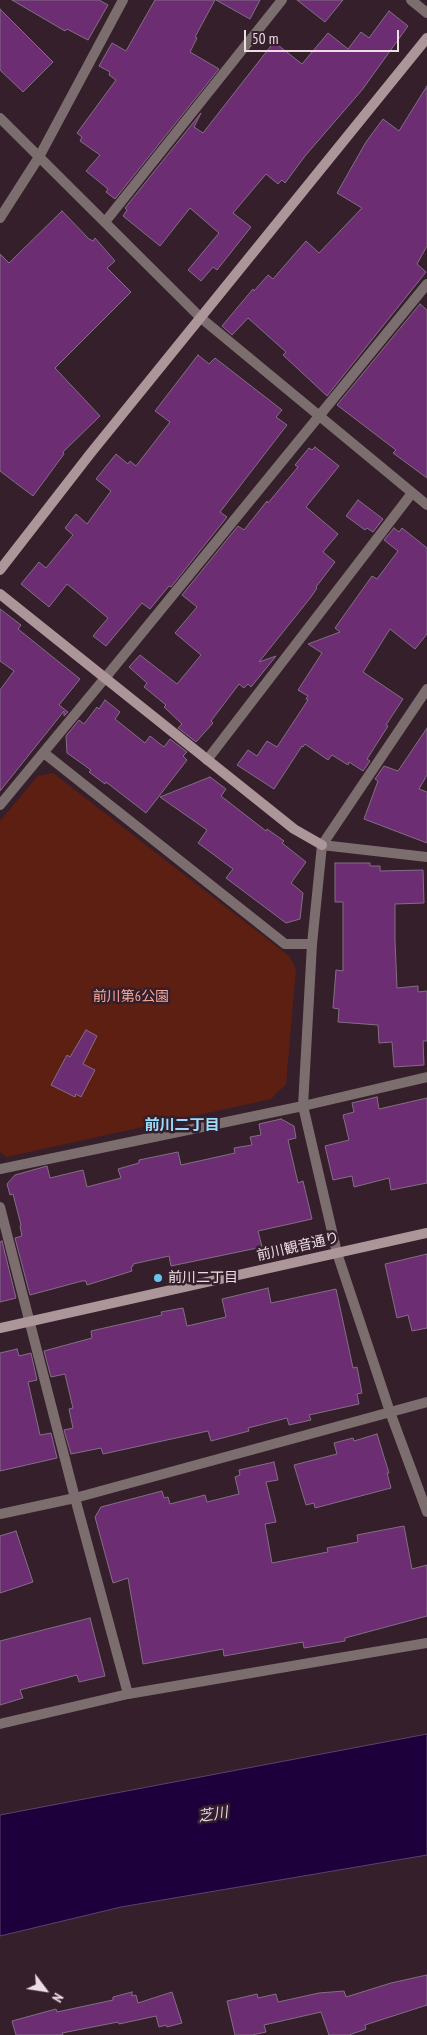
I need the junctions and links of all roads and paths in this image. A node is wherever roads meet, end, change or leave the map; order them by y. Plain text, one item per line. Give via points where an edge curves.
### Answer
1 (123, 0) edge
2 (282, 0) edge
3 (411, 0) edge
4 (427, 13) edge
5 (427, 38) edge
6 (0, 118) edge
7 (39, 157) junction
8 (0, 218) edge
9 (105, 222) junction
10 (427, 284) edge
11 (201, 318) junction
12 (319, 416) junction
13 (412, 493) junction
14 (427, 505) edge
15 (0, 570) edge
16 (0, 594) edge
17 (105, 678) junction
18 (427, 689) edge
19 (44, 753) junction
20 (207, 760) junction
21 (0, 805) edge
22 (322, 844) junction
23 (427, 857) edge
24 (312, 944) junction
25 (427, 1077) edge
26 (303, 1106) junction
27 (0, 1169) edge
28 (0, 1207) edge
29 (427, 1233) edge
30 (337, 1253) junction
31 (29, 1321) junction
32 (0, 1328) edge
33 (427, 1402) edge
34 (390, 1412) junction
35 (75, 1498) junction
36 (427, 1512) edge
37 (0, 1514) edge
38 (427, 1644) edge
39 (128, 1694) junction
40 (0, 1724) edge

1 - 7 street
2 - 9 street
3 - 4 street
5 - 11 street
6 - 7 street
7 - 8 street
7 - 9 street
9 - 11 street
10 - 12 street
11 - 12 street
11 - 15 street
12 - 13 street
12 - 17 street
13 - 14 street
13 - 20 street
16 - 17 street
17 - 19 street
17 - 20 street
18 - 22 street
19 - 21 street
19 - 24 street via 286,944
20 - 22 street via 294,829
22 - 23 street
22 - 24 street
24 - 26 street
25 - 26 street
26 - 27 street
26 - 30 street
28 - 31 street
29 - 30 street, 前川観音通り
30 - 31 street, 前川観音通り
30 - 34 street
31 - 32 street, 前川観音通り
31 - 35 street
33 - 34 street
34 - 35 street
34 - 36 street
35 - 37 street
35 - 39 street
38 - 39 street
39 - 40 street

